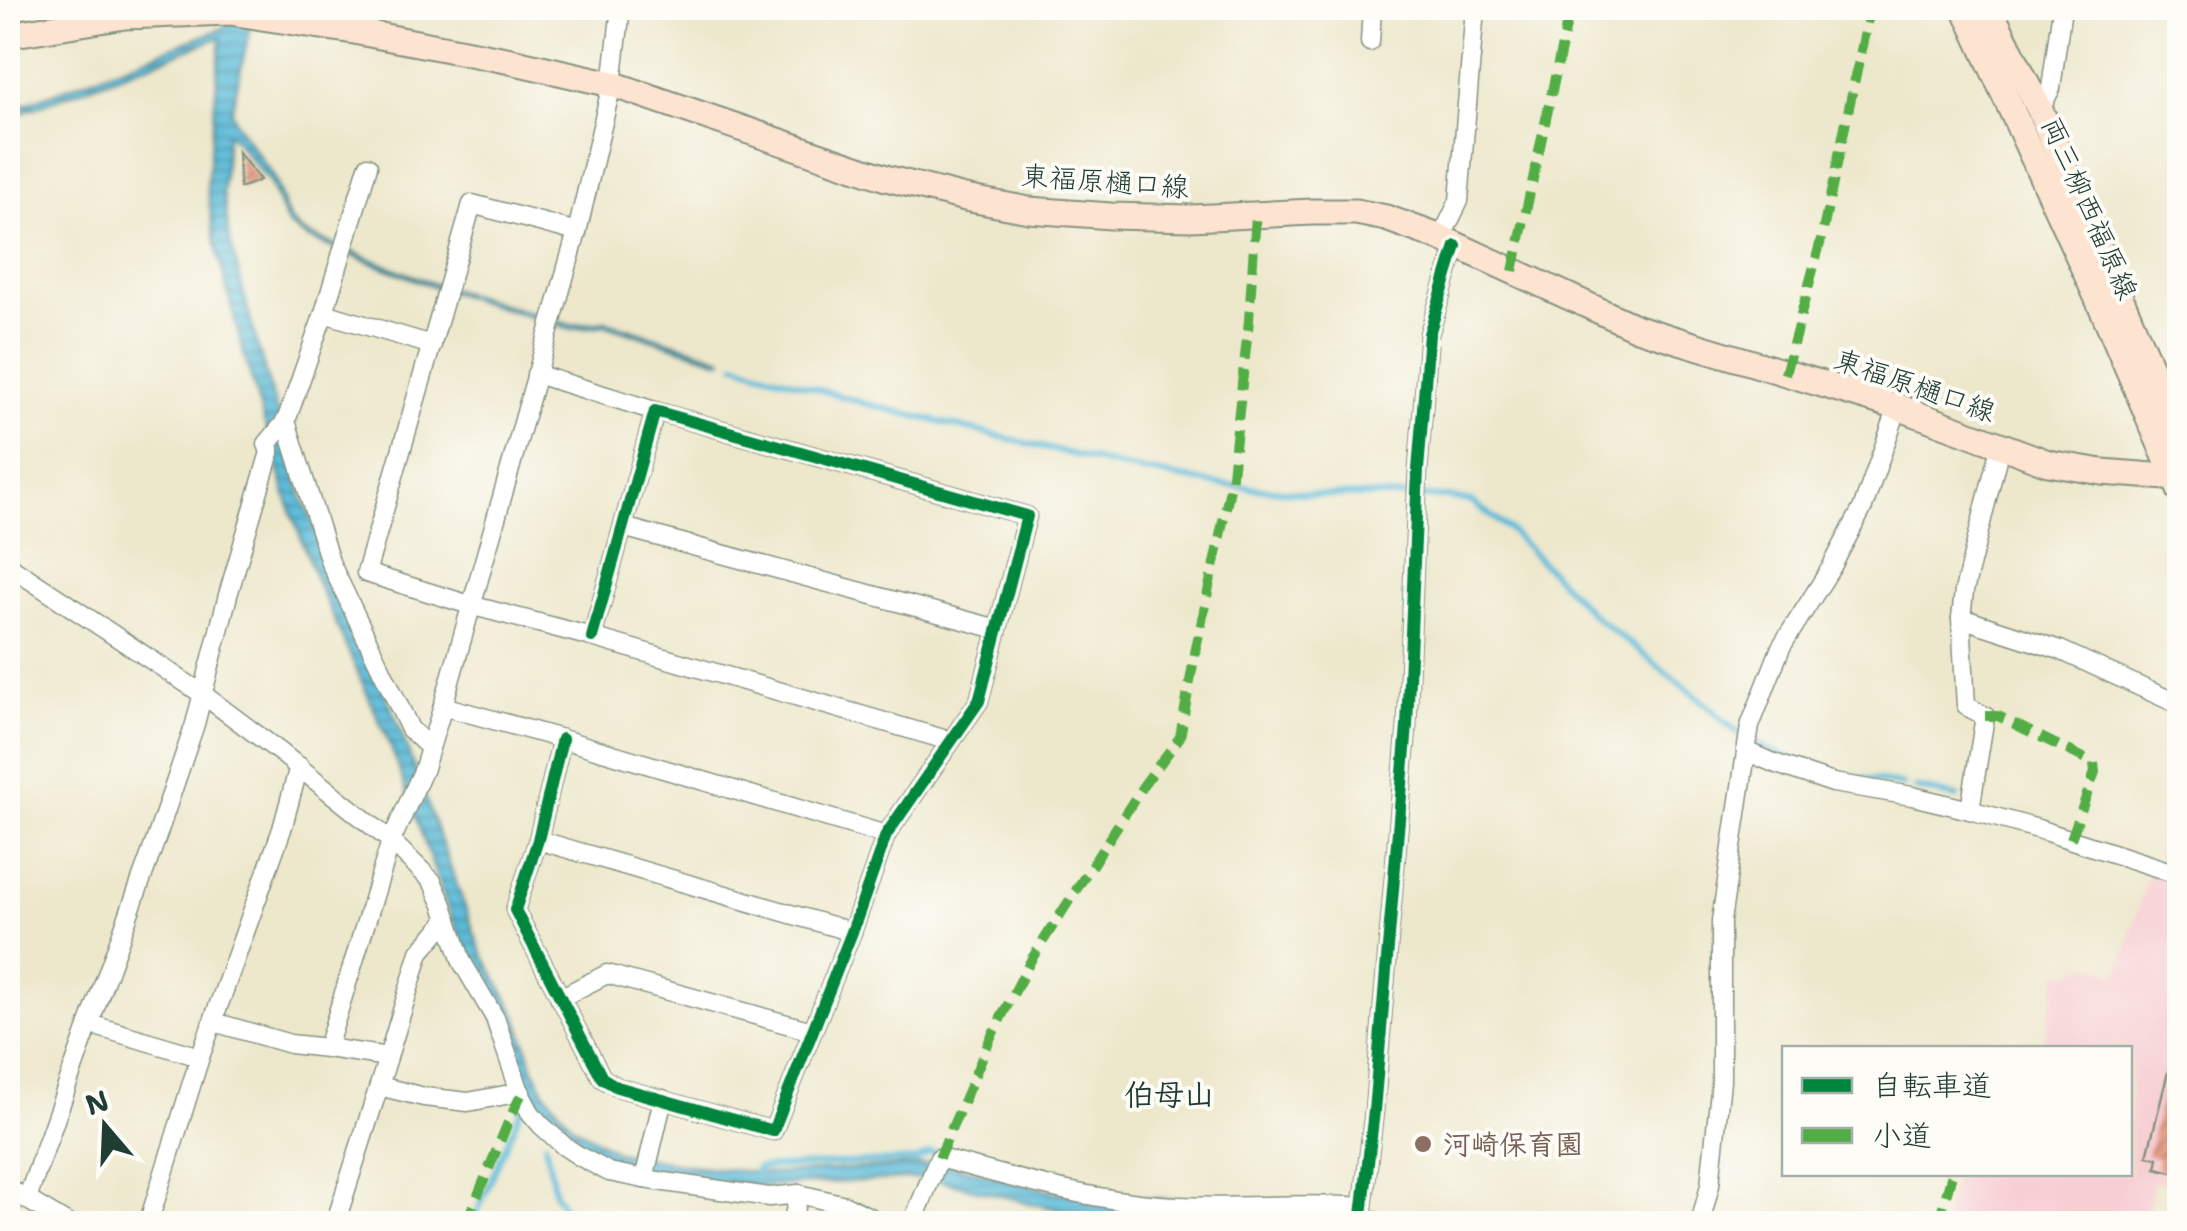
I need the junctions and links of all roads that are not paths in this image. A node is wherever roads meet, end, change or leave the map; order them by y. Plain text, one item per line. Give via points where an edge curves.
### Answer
1 (621, 8) edge
2 (1372, 8) edge
3 (1475, 8) edge
4 (1965, 8) edge
5 (1989, 8) edge
6 (2062, 8) edge
7 (8, 35) edge
8 (1370, 42) dead end
9 (612, 84) junction
10 (2040, 110) junction
11 (368, 166) dead end
12 (576, 232) junction
13 (1449, 242) junction
14 (324, 313) junction
15 (432, 345) junction
16 (536, 374) junction
17 (1898, 406) junction
18 (656, 411) junction
19 (279, 429) junction
20 (2180, 437) edge
21 (2000, 446) junction
22 (2177, 482) edge
23 (624, 527) junction
24 (8, 565) edge
25 (470, 606) junction
26 (1961, 618) junction
27 (998, 630) junction
28 (592, 637) junction
29 (201, 693) junction
30 (2180, 705) edge
31 (443, 706) junction
32 (562, 739) junction
33 (950, 740) junction
34 (430, 748) junction
35 (1746, 751) junction
36 (299, 766) junction
37 (1970, 810) junction
38 (886, 836) junction
39 (538, 840) junction
40 (392, 841) junction
41 (2180, 875) edge
42 (448, 919) junction
43 (852, 932) junction
44 (560, 998) junction
45 (214, 1022) junction
46 (89, 1024) junction
47 (812, 1032) junction
48 (326, 1048) junction
49 (200, 1057) junction
50 (388, 1057) junction
51 (379, 1086) junction
52 (521, 1092) junction
53 (663, 1099) junction
54 (644, 1180) junction
55 (8, 1188) edge
56 (799, 1194) junction
57 (26, 1199) junction
58 (1177, 1214) edge
59 (1362, 1216) edge
60 (68, 1224) edge
61 (148, 1224) edge
62 (336, 1224) edge
63 (792, 1224) edge
64 (883, 1224) edge
65 (912, 1224) edge
66 (1389, 1224) edge
67 (1700, 1224) edge

1 - 9 street
2 - 8 street
3 - 13 street via 1459,201
4 - 22 main road, 両三柳西福原線
5 - 10 main road, 両三柳西福原線
6 - 10 street via 2050,88
7 - 9 main road, 東福原樋口線 via 125,16 243,14
9 - 12 street
9 - 13 main road, 東福原樋口線 via 886,178 965,198 1111,216 1356,212
10 - 20 main road, 両三柳西福原線
11 - 14 street
12 - 15 street via 472,204
12 - 16 street
13 - 17 main road, 東福原樋口線 via 1637,328
13 - 59 street via 1429,334 1407,726
14 - 15 street
14 - 19 street
15 - 25 street via 366,573
16 - 18 street
16 - 25 street
17 - 21 main road, 東福原樋口線
17 - 35 street via 1863,507 1781,647
18 - 23 street
18 - 27 street via 1028,516
19 - 29 street via 267,444
19 - 34 street via 330,562 410,729
21 - 22 main road, 東福原樋口線 via 2048,463
21 - 26 street
23 - 27 street
23 - 28 street
24 - 29 street
25 - 28 street
25 - 31 street
26 - 30 street via 2060,650
26 - 37 street via 1966,706 1986,716
27 - 33 street via 979,701
28 - 33 street
29 - 36 street
29 - 46 street
31 - 32 street
31 - 34 street
32 - 38 street
32 - 39 street
33 - 38 street
34 - 40 street
35 - 37 street via 1833,783
35 - 67 street via 1721,921 1722,1081
36 - 40 street
36 - 45 street
37 - 41 street
38 - 43 street
39 - 43 street
39 - 44 street via 514,910
40 - 42 street via 432,881
40 - 48 street
42 - 50 street via 420,952
42 - 52 street
43 - 47 street
44 - 47 street via 607,974
44 - 53 street via 602,1078
45 - 48 street
45 - 49 street
46 - 49 street
46 - 57 street
47 - 53 street via 773,1130
48 - 50 street
49 - 61 street
50 - 51 street
51 - 52 street via 468,1102
51 - 62 street
52 - 54 street via 541,1125 578,1156
53 - 54 street
54 - 56 street via 769,1197
55 - 57 street
56 - 63 street
56 - 64 street via 845,1205
57 - 60 street
58 - 59 street
58 - 65 street via 939,1158
59 - 66 street

